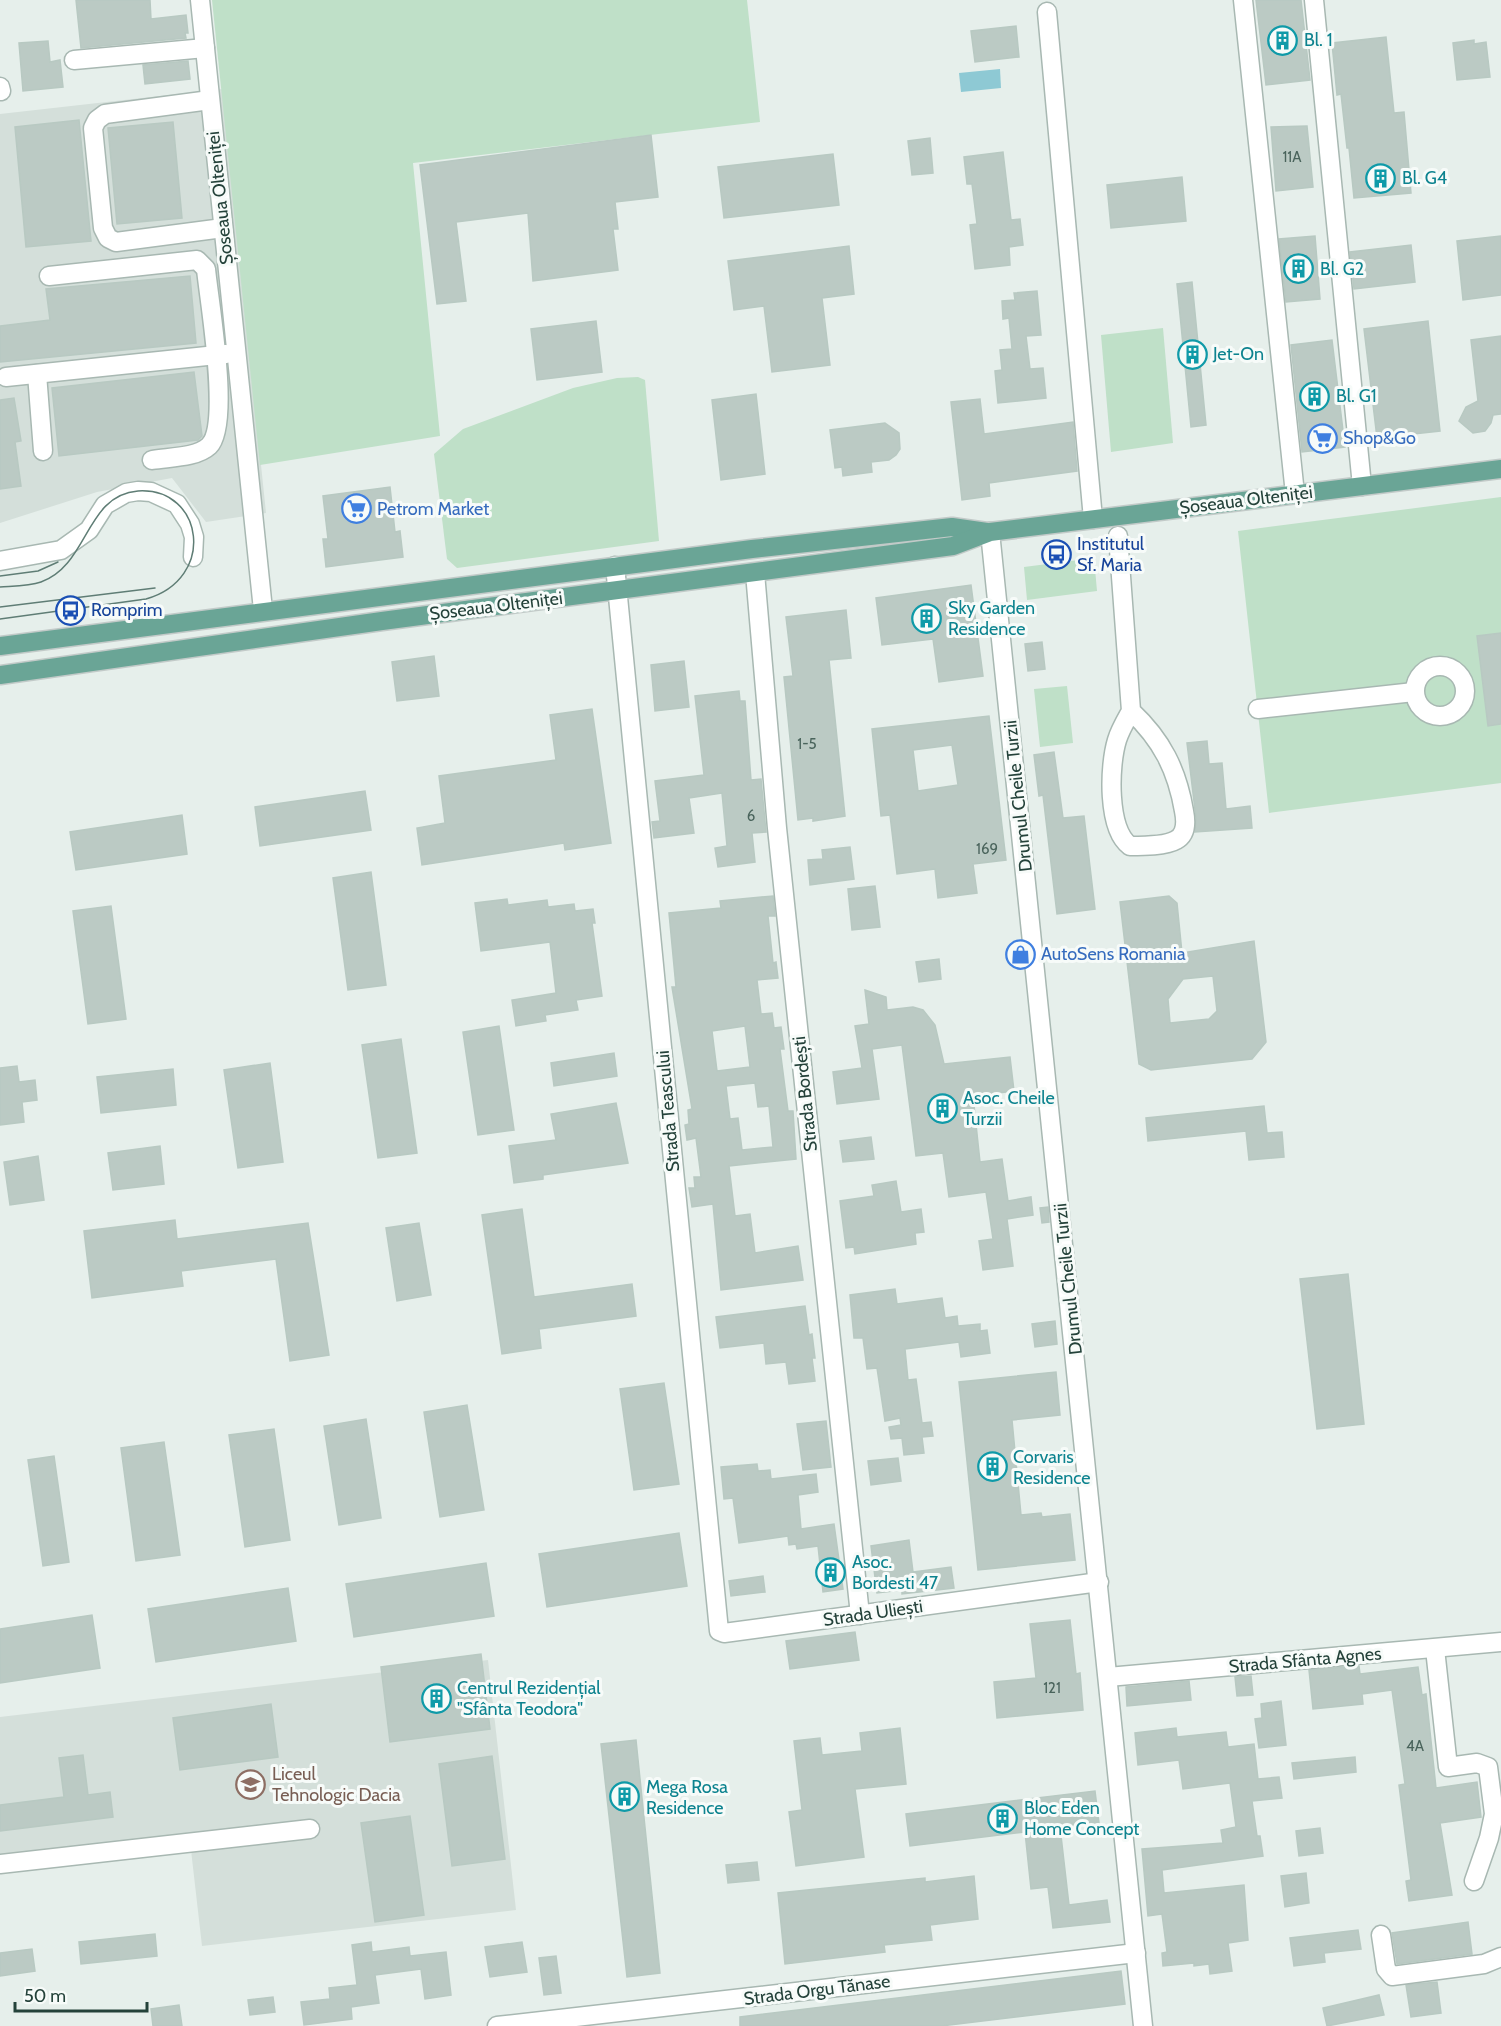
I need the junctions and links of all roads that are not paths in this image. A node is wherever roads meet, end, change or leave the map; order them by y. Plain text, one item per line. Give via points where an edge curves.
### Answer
1 (200, 0) edge
2 (1243, 0) edge
3 (1314, 0) edge
4 (1047, 12) dead end
5 (205, 48) junction
6 (74, 60) dead end
7 (210, 100) junction
8 (224, 228) junction
9 (49, 276) dead end
10 (236, 353) junction
11 (214, 355) junction
12 (37, 374) junction
13 (6, 377) dead end
14 (43, 451) dead end
15 (152, 460) dead end
16 (1501, 470) edge
17 (1362, 486) junction
18 (1295, 494) junction
19 (1093, 519) junction
20 (990, 532) junction
21 (1118, 536) dead end
22 (193, 556) dead end
23 (0, 561) edge
24 (615, 566) junction
25 (755, 573) junction
26 (618, 590) junction
27 (263, 610) junction
28 (0, 646) edge
29 (0, 675) edge
30 (1414, 692) dead end
31 (1258, 709) dead end
32 (1131, 711) junction
33 (1099, 1582) junction
34 (860, 1615) junction
35 (719, 1631) joint
36 (1501, 1642) edge
37 (1435, 1649) junction
38 (1108, 1677) junction
39 (310, 1829) dead end
40 (0, 1864) edge
41 (1474, 1881) dead end
42 (1381, 1935) dead end
43 (1136, 1953) junction
44 (1501, 1957) edge
45 (497, 2026) edge
46 (1143, 2026) edge

1 - 5 street, Șoseaua Olteniței
2 - 18 street
3 - 17 street
4 - 19 street
5 - 6 street
5 - 7 street, Șoseaua Olteniței
7 - 8 street, Șoseaua Olteniței
7 - 8 street via 105,114 97,120 93,128 103,228 108,238 116,242
8 - 10 street, Șoseaua Olteniței
9 - 11 street via 197,260 206,268
10 - 11 street
10 - 27 street, Șoseaua Olteniței
11 - 12 street
11 - 15 street via 220,405 214,439 208,447 193,454
12 - 13 street
12 - 14 street
16 - 17 main road, Șoseaua Olteniței
17 - 18 main road, Șoseaua Olteniței
18 - 19 main road, Șoseaua Olteniței
19 - 20 main road, Șoseaua Olteniței
20 - 24 main road, Șoseaua Olteniței via 952,527
20 - 25 main road, Șoseaua Olteniței via 953,546
20 - 33 street, Drumul Cheile Turzii
21 - 32 street
22 - 23 street via 194,537 177,504 151,492 138,491 114,498 89,530 61,550
24 - 26 street, Strada Teascului
24 - 27 main road, Șoseaua Olteniței
25 - 26 main road, Șoseaua Olteniței
25 - 34 street, Strada Bordești via 777,828
26 - 29 main road, Șoseaua Olteniței
26 - 35 street, Strada Teascului
27 - 28 main road, Șoseaua Olteniței
30 - 31 street
32 - 32 street via 1114,752 1112,789 1118,831 1130,846 1175,841 1182,836 1186,821 1179,781 1160,746
33 - 34 street, Strada Uliești
33 - 38 street, Drumul Cheile Turzii
34 - 35 street, Strada Uliești
36 - 37 street, Strada Sfânta Agnes
37 - 38 street, Strada Sfânta Agnes
37 - 41 street via 1448,1767 1477,1763 1488,1767 1494,1814
38 - 43 street, Drumul Cheile Turzii
39 - 40 street
42 - 44 street via 1386,1969 1392,1976 1484,1964
43 - 45 street, Strada Orgu Tănase
43 - 46 street, Drumul Cheile Turzii

